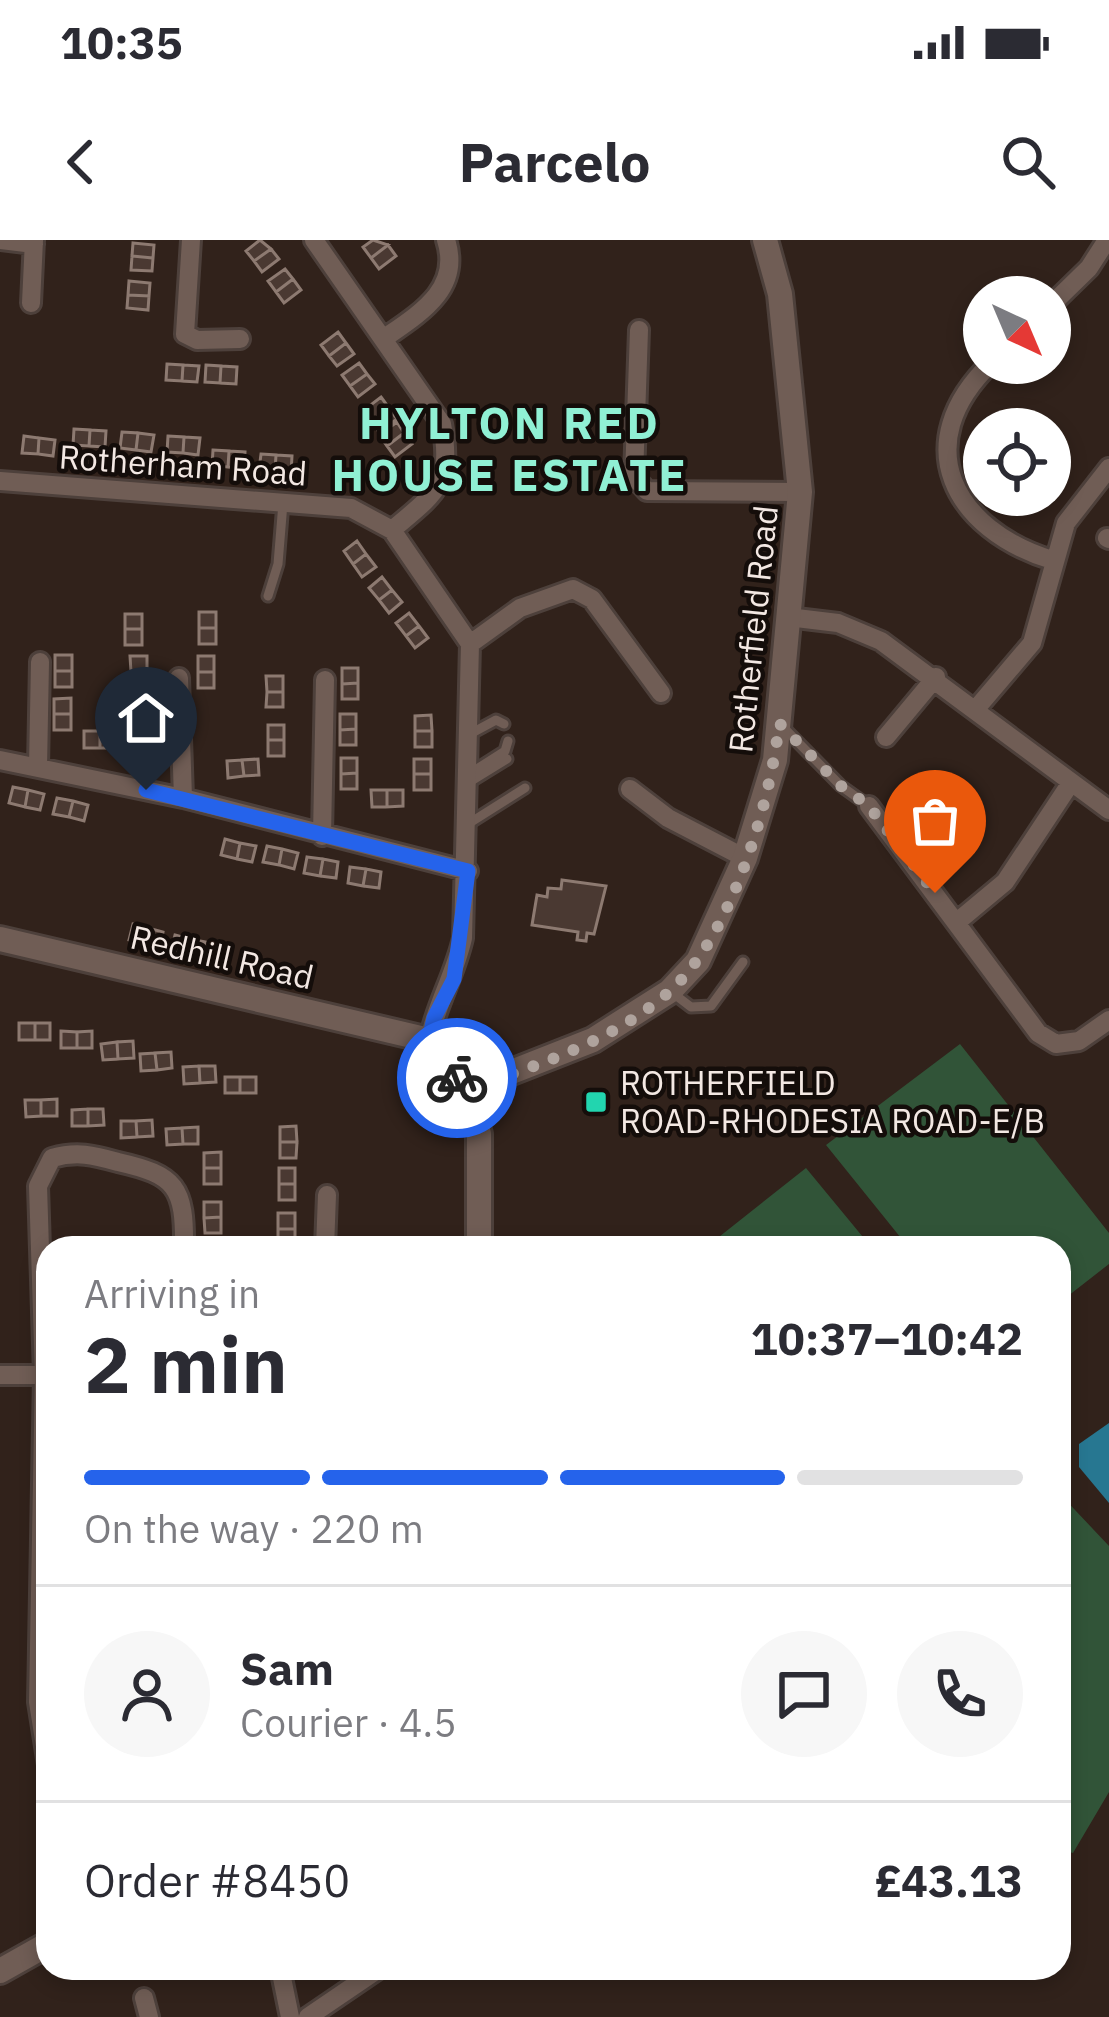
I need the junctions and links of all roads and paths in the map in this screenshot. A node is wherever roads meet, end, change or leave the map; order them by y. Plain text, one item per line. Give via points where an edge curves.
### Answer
1 (1, 240) edge
2 (191, 240) edge
3 (314, 240) edge
4 (446, 240) edge
5 (765, 240) edge
6 (1106, 240) edge
7 (34, 242) edge
8 (1071, 286) edge
9 (32, 303) dead end
10 (639, 330) dead end
11 (240, 339) dead end
12 (383, 339) junction
13 (977, 384) edge
14 (1109, 468) edge
15 (0, 481) edge
16 (800, 492) junction
17 (283, 503) junction
18 (392, 530) junction
19 (1052, 560) junction
20 (268, 596) dead end
21 (788, 617) junction
22 (470, 644) junction
23 (40, 662) dead end
24 (936, 677) junction
25 (179, 678) dead end
26 (325, 680) dead end
27 (662, 692) dead end
28 (975, 710) junction
29 (779, 723) junction
30 (504, 724) dead end
31 (470, 734) junction
32 (886, 737) dead end
33 (508, 741) dead end
34 (507, 759) dead end
35 (0, 760) edge
36 (38, 767) junction
37 (469, 779) junction
38 (1070, 784) junction
39 (525, 788) dead end
40 (630, 788) dead end
41 (183, 798) junction
42 (869, 806) joint
43 (1109, 810) edge
44 (468, 824) junction
45 (322, 836) junction
46 (745, 858) junction
47 (468, 871) junction
48 (957, 922) junction
49 (0, 939) edge
50 (743, 962) dead end
51 (670, 992) junction
52 (1107, 1025) edge
53 (429, 1040) junction
54 (466, 1090) junction
55 (327, 1196) dead end
56 (40, 1236) edge
57 (184, 1236) edge
58 (325, 1236) edge
59 (479, 1236) edge
60 (0, 1375) edge
61 (36, 1375) edge
62 (36, 1951) edge
63 (0, 1971) edge
64 (282, 1980) edge
65 (362, 1980) edge
66 (290, 2017) edge
67 (308, 2017) edge

1 - 7 street
2 - 11 street via 185,334
3 - 12 street
4 - 12 street via 452,264 431,306
5 - 16 street, Rotherfield Road via 780,294
6 - 8 street
7 - 9 street
10 - 16 street via 634,477 647,491
12 - 18 street via 442,424 448,460 437,492
13 - 19 street via 954,419 951,475 960,502 979,524
14 - 19 street via 1066,523
15 - 17 street, Rotherham Road
16 - 21 street, Rotherfield Road
17 - 18 street, Rotherham Road via 351,508
17 - 20 lane
18 - 22 street
19 - 28 street via 1032,643
21 - 24 street via 838,623
21 - 29 street, Rotherfield Road
22 - 27 street via 520,608 573,589 592,598
22 - 31 street
23 - 36 street
24 - 28 street
24 - 32 street
25 - 41 street
26 - 45 street
28 - 38 street
29 - 42 lane
29 - 46 street, Rotherfield Road
30 - 31 lane via 496,720
31 - 37 street
33 - 37 lane
34 - 37 lane
35 - 36 street
36 - 41 street
37 - 44 street
38 - 43 street
38 - 48 street via 1005,883
39 - 44 lane
40 - 46 street
41 - 45 street
42 - 48 street
44 - 47 street
45 - 47 street
46 - 51 street, Rotherfield Road via 698,961
47 - 53 street via 454,979
48 - 52 street via 1038,1033 1056,1044
49 - 53 street, Redhill Road
50 - 51 lane via 711,1006 692,1007
51 - 54 street, Rotherfield Road via 593,1040
53 - 54 street
54 - 59 street via 479,1134
55 - 58 street
56 - 57 street via 38,1186 52,1158 76,1151 162,1172 177,1189
60 - 61 street
62 - 63 street
64 - 66 street
65 - 67 street

